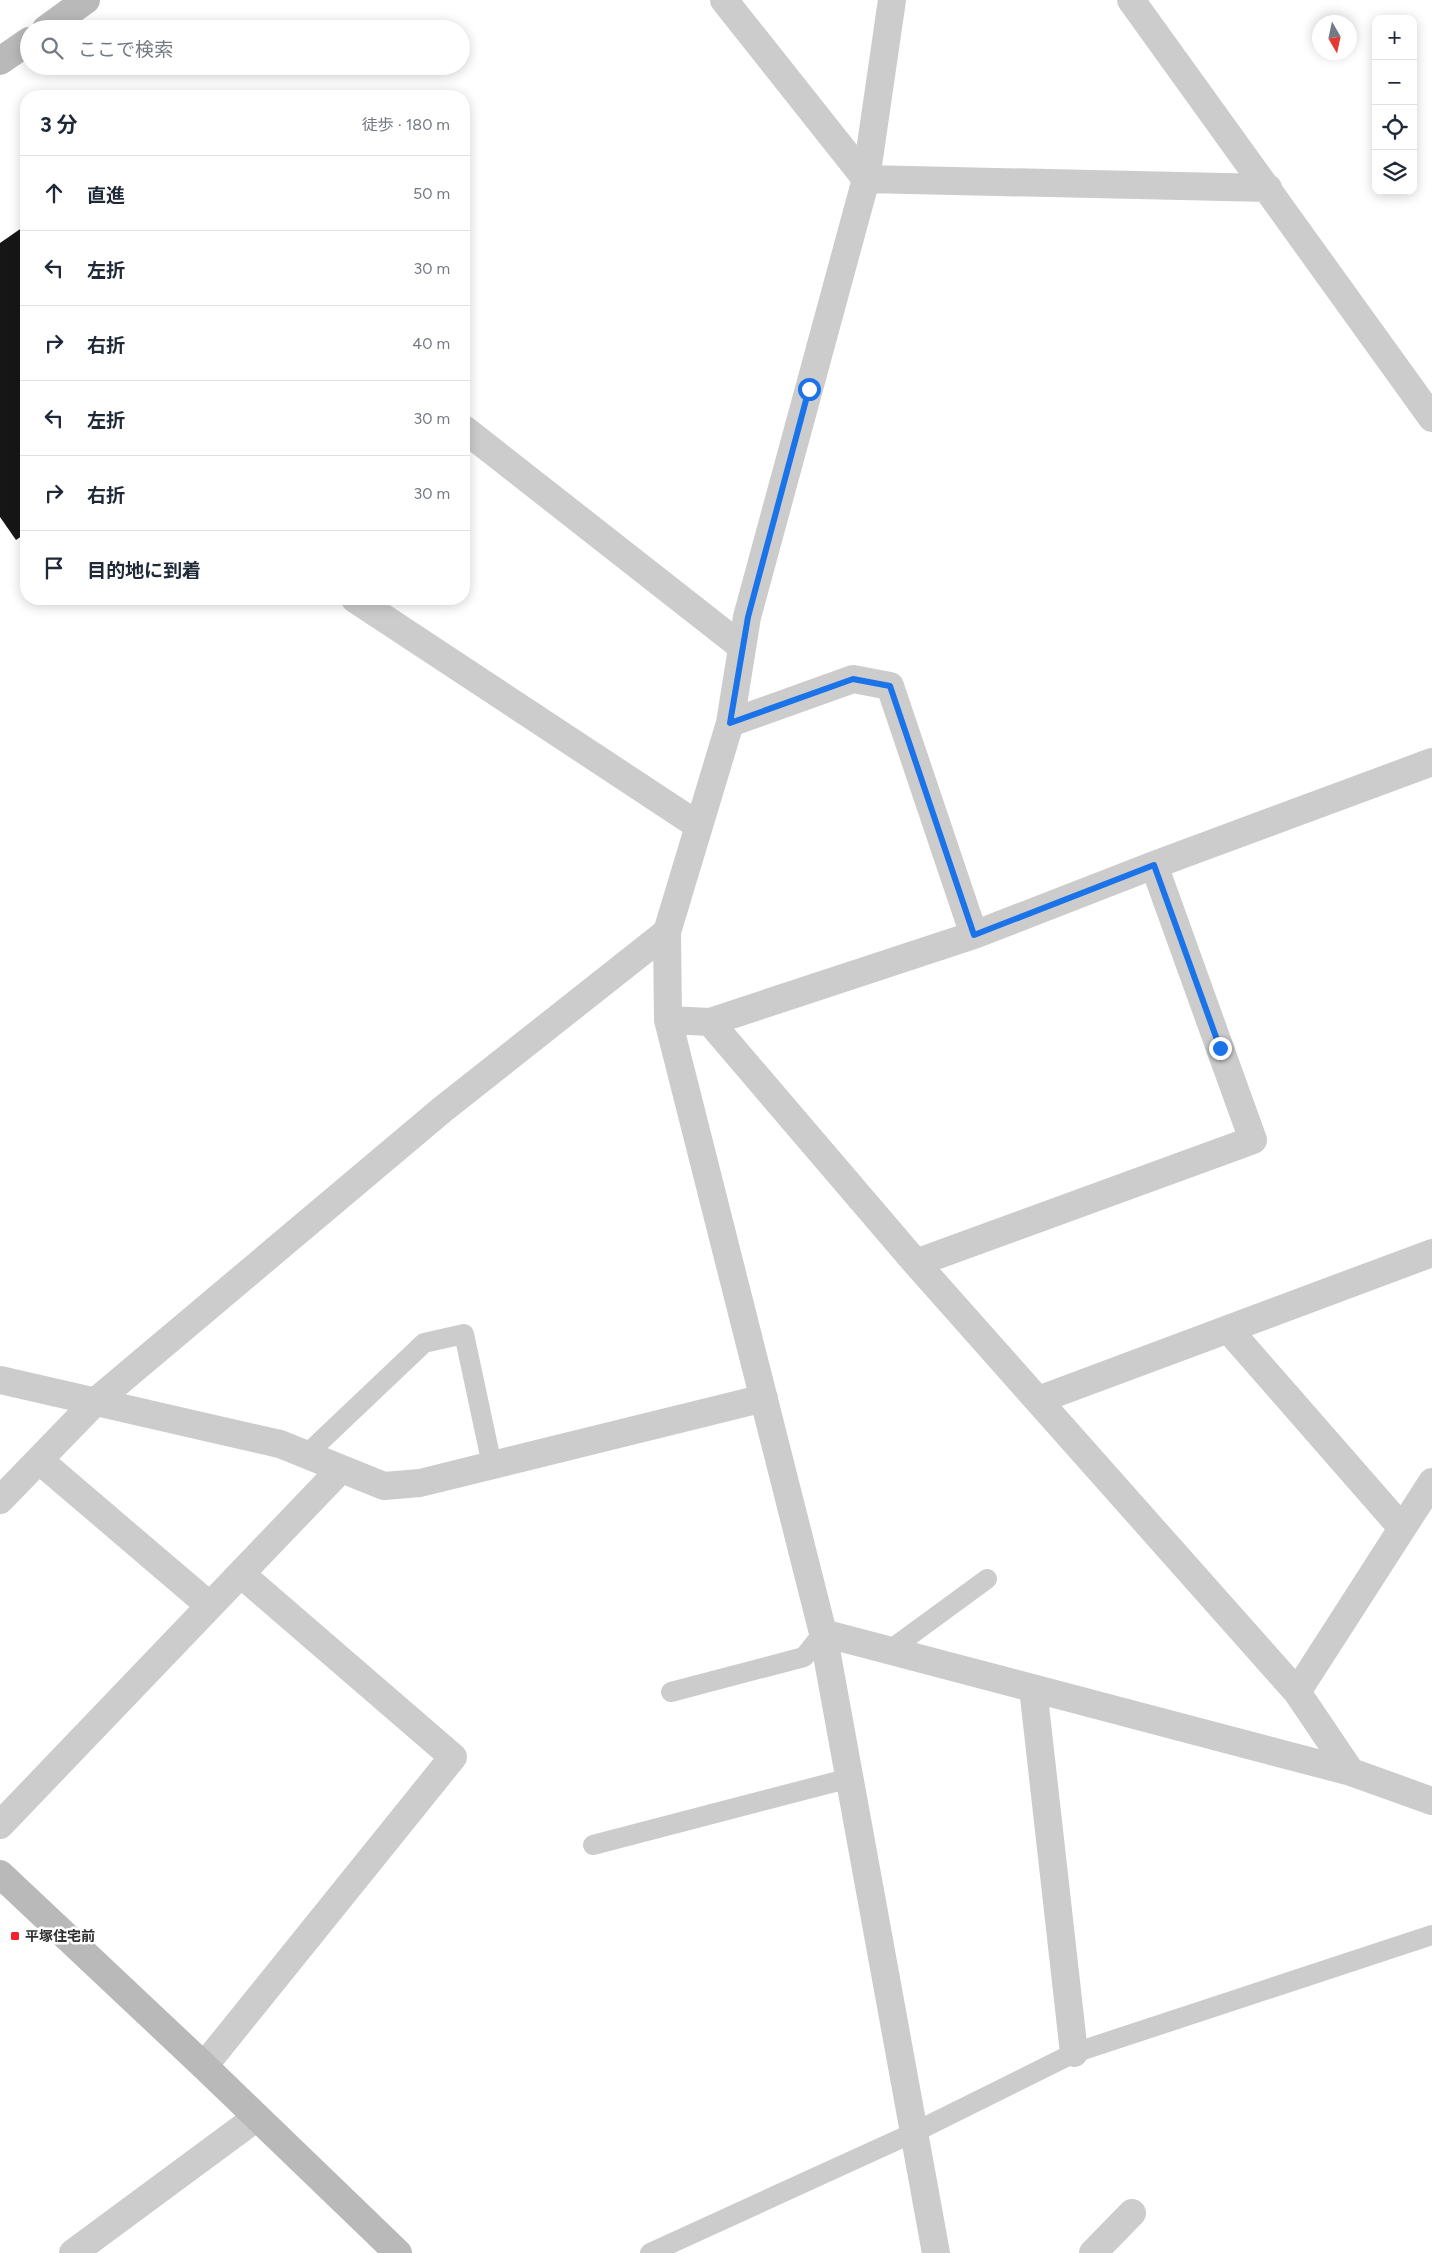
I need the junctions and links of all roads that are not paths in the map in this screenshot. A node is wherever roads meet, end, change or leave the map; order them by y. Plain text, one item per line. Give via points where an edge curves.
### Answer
1 (86, 0) edge
2 (724, 0) edge
3 (892, 0) edge
4 (1131, 0) edge
5 (58, 20) edge
6 (20, 47) edge
7 (0, 61) edge
8 (866, 179) junction
9 (1268, 188) junction
10 (1432, 418) edge
11 (470, 434) edge
12 (364, 605) edge
13 (742, 647) junction
14 (730, 723) junction
15 (1432, 762) edge
16 (699, 826) junction
17 (1154, 865) junction
18 (667, 932) junction
19 (974, 935) junction
20 (668, 1020) junction
21 (710, 1022) junction
22 (1432, 1253) edge
23 (916, 1263) junction
24 (1228, 1329) junction
25 (0, 1380) edge
26 (764, 1398) junction
27 (1038, 1400) junction
28 (95, 1402) junction
29 (306, 1455) junction
30 (39, 1460) junction
31 (492, 1465) junction
32 (341, 1469) junction
33 (1432, 1482) edge
34 (0, 1500) edge
35 (1402, 1528) junction
36 (241, 1574) junction
37 (987, 1579) dead end
38 (210, 1606) junction
39 (823, 1633) junction
40 (890, 1650) junction
41 (1033, 1688) junction
42 (671, 1692) dead end
43 (1297, 1692) junction
44 (1351, 1772) junction
45 (850, 1778) junction
46 (1432, 1801) edge
47 (0, 1825) edge
48 (593, 1846) dead end
49 (0, 1874) edge
50 (1432, 1935) edge
51 (1074, 2053) junction
52 (204, 2066) junction
53 (257, 2116) junction
54 (915, 2132) junction
55 (1132, 2213) dead end
56 (73, 2253) edge
57 (398, 2253) edge
58 (650, 2253) edge
59 (936, 2253) edge
60 (1093, 2253) edge

1 - 5 street
2 - 8 street
3 - 8 street
4 - 9 street
6 - 7 street
8 - 9 street
8 - 13 street
9 - 10 street
11 - 13 street
12 - 16 street
13 - 14 street
14 - 16 street
14 - 19 street via 853,679 890,686
15 - 17 street
16 - 18 street
17 - 19 street
17 - 23 street via 1253,1140
18 - 20 street
18 - 28 street via 443,1109
19 - 21 street
20 - 21 street
20 - 26 street
21 - 23 street
22 - 24 street
23 - 27 street
24 - 27 street
24 - 35 street
25 - 28 street
26 - 31 street
26 - 39 street
27 - 43 street
28 - 29 street via 280,1444
28 - 30 street
29 - 31 lane via 424,1343 464,1334
29 - 32 street
30 - 34 street
30 - 38 street
31 - 32 street via 420,1483 384,1486
32 - 36 street
33 - 35 street
35 - 43 street
36 - 38 street
36 - 52 street via 453,1757
37 - 40 lane
38 - 47 street
39 - 40 street
39 - 42 lane via 804,1656
39 - 45 street
40 - 41 street
41 - 44 street
41 - 51 street
43 - 44 street
44 - 46 street
45 - 48 lane
45 - 54 street
49 - 52 street
50 - 51 lane
51 - 54 lane
52 - 53 street
53 - 56 street
53 - 57 street
54 - 58 lane
54 - 59 street
55 - 60 street

